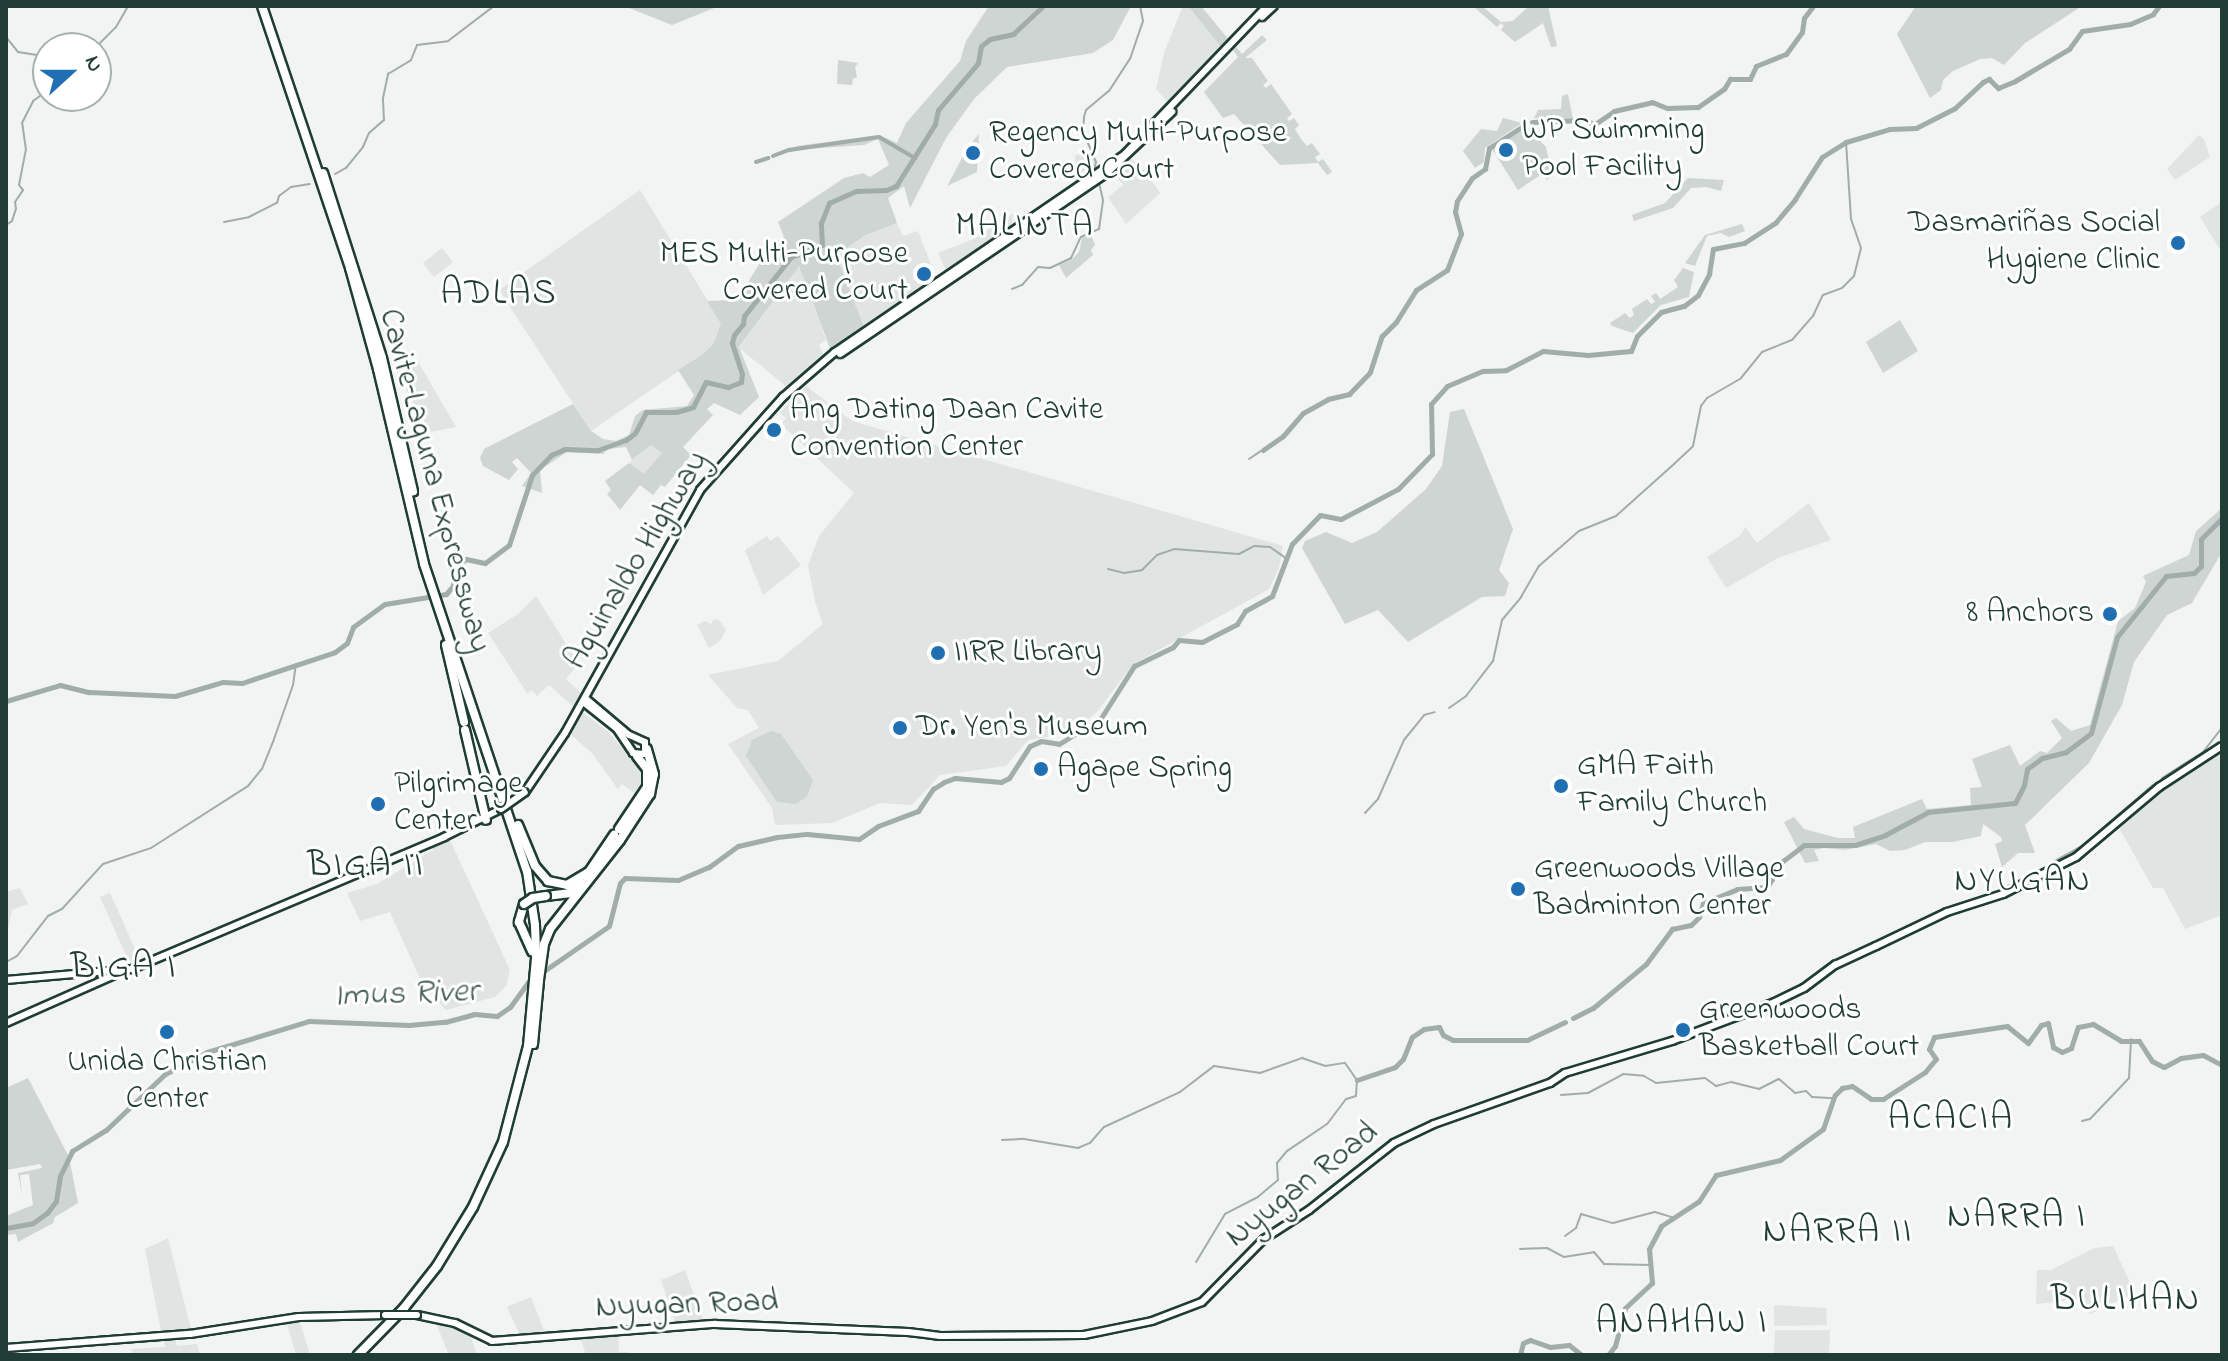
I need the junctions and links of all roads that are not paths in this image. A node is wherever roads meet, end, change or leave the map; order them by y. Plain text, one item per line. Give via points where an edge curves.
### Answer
1 (264, 6) edge
2 (1267, 6) edge
3 (1274, 6) edge
4 (1244, 32) junction
5 (440, 604) junction
6 (584, 700) junction
7 (595, 708) junction
8 (639, 740) junction
9 (2222, 746) edge
10 (647, 749) junction
11 (634, 752) junction
12 (485, 818) junction
13 (518, 825) junction
14 (590, 871) junction
15 (538, 957) junction
16 (125, 969) junction
17 (77, 976) junction
18 (6, 980) edge
19 (82, 991) junction
20 (536, 997) junction
21 (6, 1023) edge
22 (6, 1348) edge
23 (358, 1355) edge
24 (365, 1355) edge

1 - 5 highway, Cavite–Laguna Expressway via 358,299
2 - 4 main road, Aguinaldo Highway
3 - 4 main road, Aguinaldo Highway
4 - 6 main road, Aguinaldo Highway via 1121,163 793,387 705,484
5 - 12 highway
5 - 13 highway, Cavite–Laguna Expressway
5 - 15 highway, Cavite–Laguna Expressway via 527,871
6 - 7 main road
6 - 7 main road
6 - 12 main road, Aguinaldo Highway, bridge via 543,775 526,794
7 - 8 main road
7 - 11 main road
8 - 10 main road
8 - 11 main road
9 - 22 main road, Nyugan Road, bridge via 2159,787 2076,857 2003,894 1947,912 1775,1002 1565,1073 1394,1143 1264,1239 1202,1302 1152,1321 1084,1335 940,1336 715,1324 492,1341 455,1323 417,1315 299,1317 205,1332
10 - 11 main road
10 - 15 highway via 654,777 649,796 550,929
11 - 14 highway via 647,769 647,787
12 - 16 main road, Aguinaldo Highway
13 - 14 highway via 535,866 548,881 571,885
13 - 15 highway, Cavite–Laguna Expressway via 536,887
14 - 15 highway, bridge via 573,891 524,904 519,922
15 - 20 highway, Cavite–Laguna Expressway
16 - 17 main road, Aguinaldo Highway
16 - 19 main road
17 - 18 main road, Aguinaldo Highway
17 - 19 main road
19 - 21 main road
20 - 23 highway, Cavite–Laguna Expressway via 511,1120 479,1196 424,1285
20 - 24 highway, Cavite–Laguna Expressway via 523,1092 489,1186 434,1278

